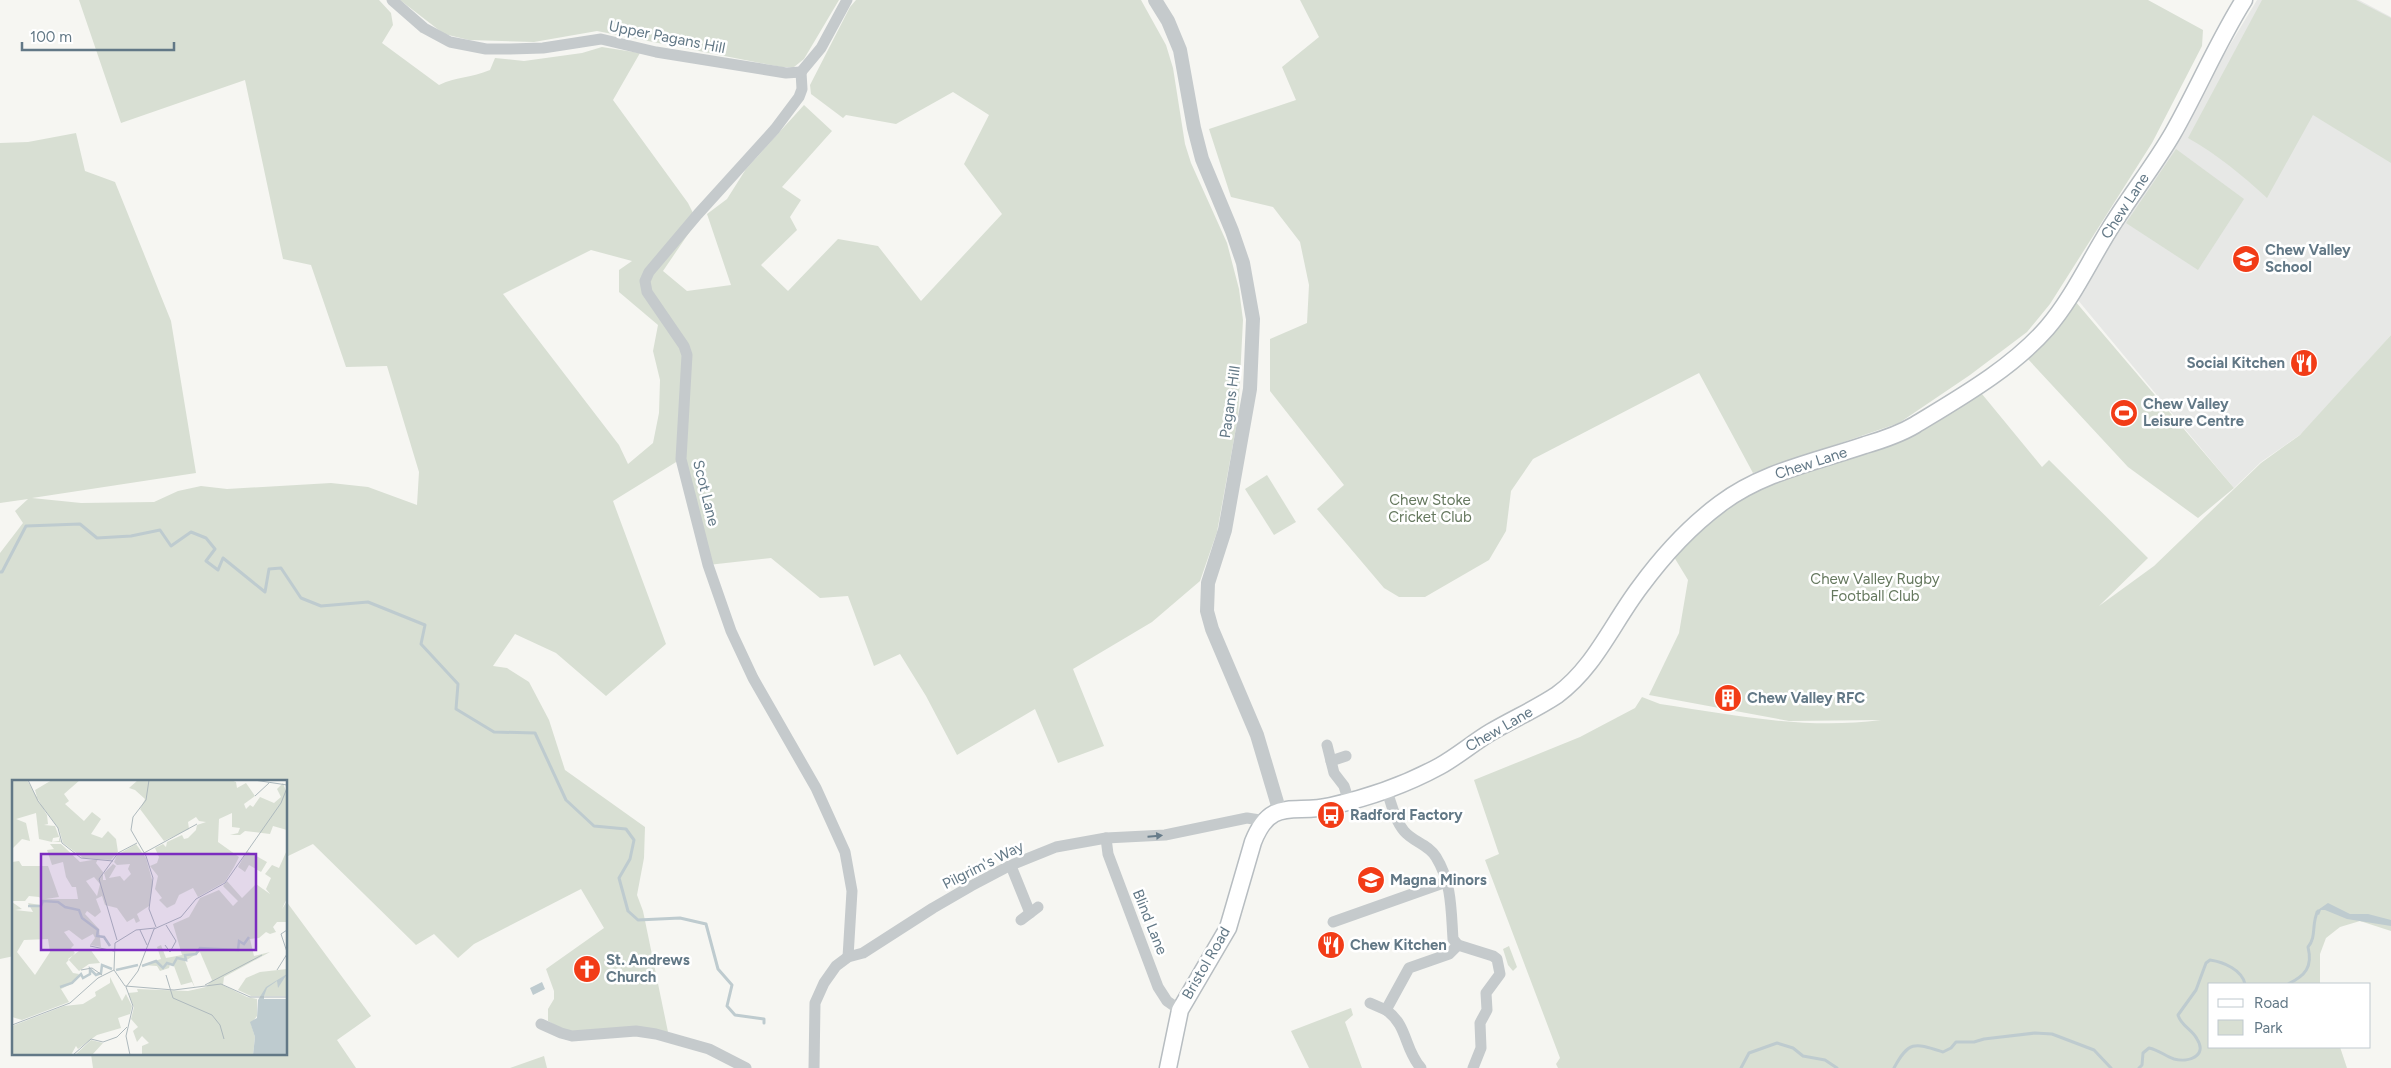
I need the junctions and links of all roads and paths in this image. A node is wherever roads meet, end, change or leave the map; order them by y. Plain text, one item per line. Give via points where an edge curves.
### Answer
1 (392, 0) edge
2 (848, 0) edge
3 (1155, 0) edge
4 (2244, 0) edge
5 (801, 72) junction
6 (1327, 745) dead end
7 (1346, 756) dead end
8 (1331, 761) junction
9 (1386, 788) junction
10 (1349, 802) junction
11 (1279, 809) junction
12 (1266, 820) junction
13 (1106, 838) junction
14 (1011, 866) junction
15 (1446, 882) junction
16 (1030, 913) dead end
17 (1333, 922) dead end
18 (1458, 945) junction
19 (848, 957) junction
20 (1370, 1004) dead end
21 (1180, 1010) junction
22 (1386, 1010) junction
23 (541, 1024) dead end
24 (746, 1068) edge
25 (814, 1068) edge
26 (1168, 1068) edge
27 (1421, 1068) edge
28 (1473, 1068) edge

1 - 5 street, Upper Pagans Hill via 424,28 450,42 486,49 543,48 601,39 656,52 776,72
2 - 5 street via 821,48
3 - 11 street, Pagans Hill via 1180,50 1202,159 1232,231 1250,295 1254,338 1250,389 1225,530 1206,596 1212,629 1257,736
4 - 9 main road, Chew Lane via 2173,133 2070,295 2038,337 1970,390 1910,428 1776,473 1720,504 1674,546 1639,589 1592,661 1572,683 1441,765
5 - 19 street, Scot Lane via 802,89 776,129 698,214 645,281 647,292 684,346 687,356 681,459 708,565 731,631 763,696 816,788 845,852 852,891
6 - 8 street
7 - 8 street
8 - 10 street
9 - 10 main road, Chew Lane
9 - 15 street via 1404,831 1428,847 1437,859
10 - 11 main road, Chew Lane via 1326,807
11 - 12 main road, Bristol Road
13 -> 12 street, Pilgrim's Way via 1165,835 1247,818
12 - 21 main road, Bristol Road via 1253,842 1228,928
13 - 14 street, Pilgrim's Way via 1056,847
13 - 21 street, Blind Lane via 1108,854 1158,988 1167,1001
14 - 16 street
14 - 19 street, Pilgrim's Way via 933,908 863,953
15 - 17 street
15 - 18 street via 1451,895 1452,939
18 - 22 street via 1449,954 1409,968
18 - 28 street via 1494,956 1500,967 1500,974 1486,993 1488,1010 1480,1023 1481,1048
19 - 25 street, Pilgrim's Way via 836,966 815,1003
20 - 22 street
21 - 26 main road, Bristol Road
22 - 27 street via 1397,1017 1411,1054
23 - 24 street via 572,1036 636,1031 656,1034 708,1049

